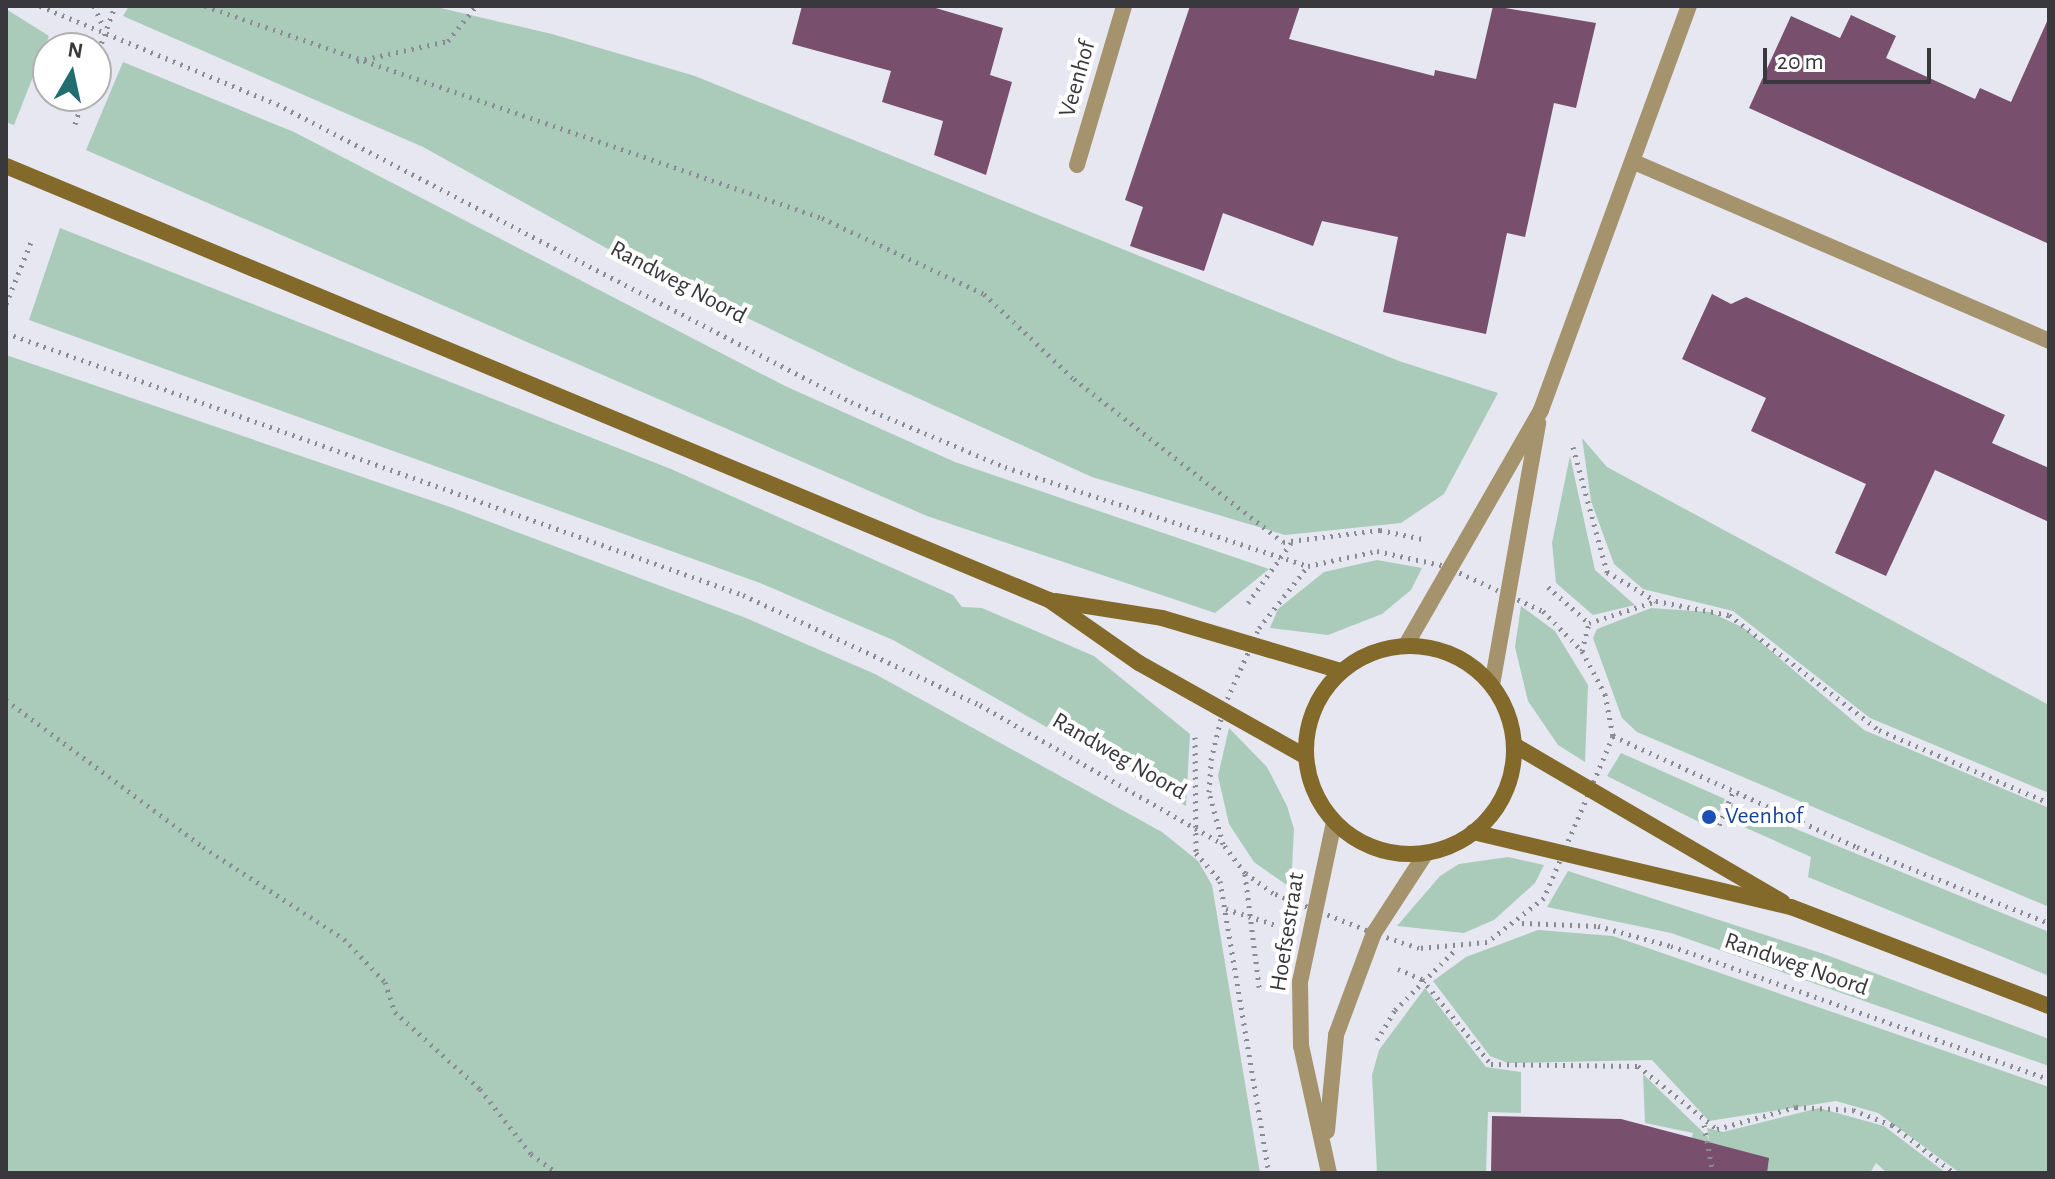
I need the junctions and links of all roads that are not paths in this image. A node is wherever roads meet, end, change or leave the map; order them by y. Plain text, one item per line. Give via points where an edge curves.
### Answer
1 (1124, 6) edge
2 (1689, 6) edge
3 (1634, 162) junction
4 (1077, 165) dead end
5 (6, 166) edge
6 (2049, 341) edge
7 (1541, 410) junction
8 (1049, 600) junction
9 (1406, 645) junction
10 (1341, 671) junction
11 (1492, 685) junction
12 (1514, 745) junction
13 (1305, 756) junction
14 (1334, 822) junction
15 (1473, 832) junction
16 (1426, 853) junction
17 (1791, 907) junction
18 (2049, 1006) edge
19 (1325, 1145) junction
20 (1329, 1173) edge

1 - 4 street, Veenhof
2 - 3 street
3 - 6 street
3 - 7 street
5 - 8 main road
7 - 9 street via 1445,566
7 - 11 street
8 - 10 main road via 1162,618
8 - 13 main road
9 - 10 main road via 1371,652
9 - 11 main road via 1453,655
10 - 13 main road via 1320,695
11 - 12 main road
12 - 15 main road via 1505,793
12 - 17 main road, Randweg Noord
13 - 14 main road via 1313,791
14 - 16 main road via 1392,853
14 - 19 street, Hoefsestraat via 1300,982 1301,1046
15 - 16 main road
15 - 17 main road, Randweg Noord
16 - 19 street, Hoefsestraat via 1374,933 1336,1035
17 - 18 main road, Randweg Noord
19 - 20 street, Hoefsestraat

